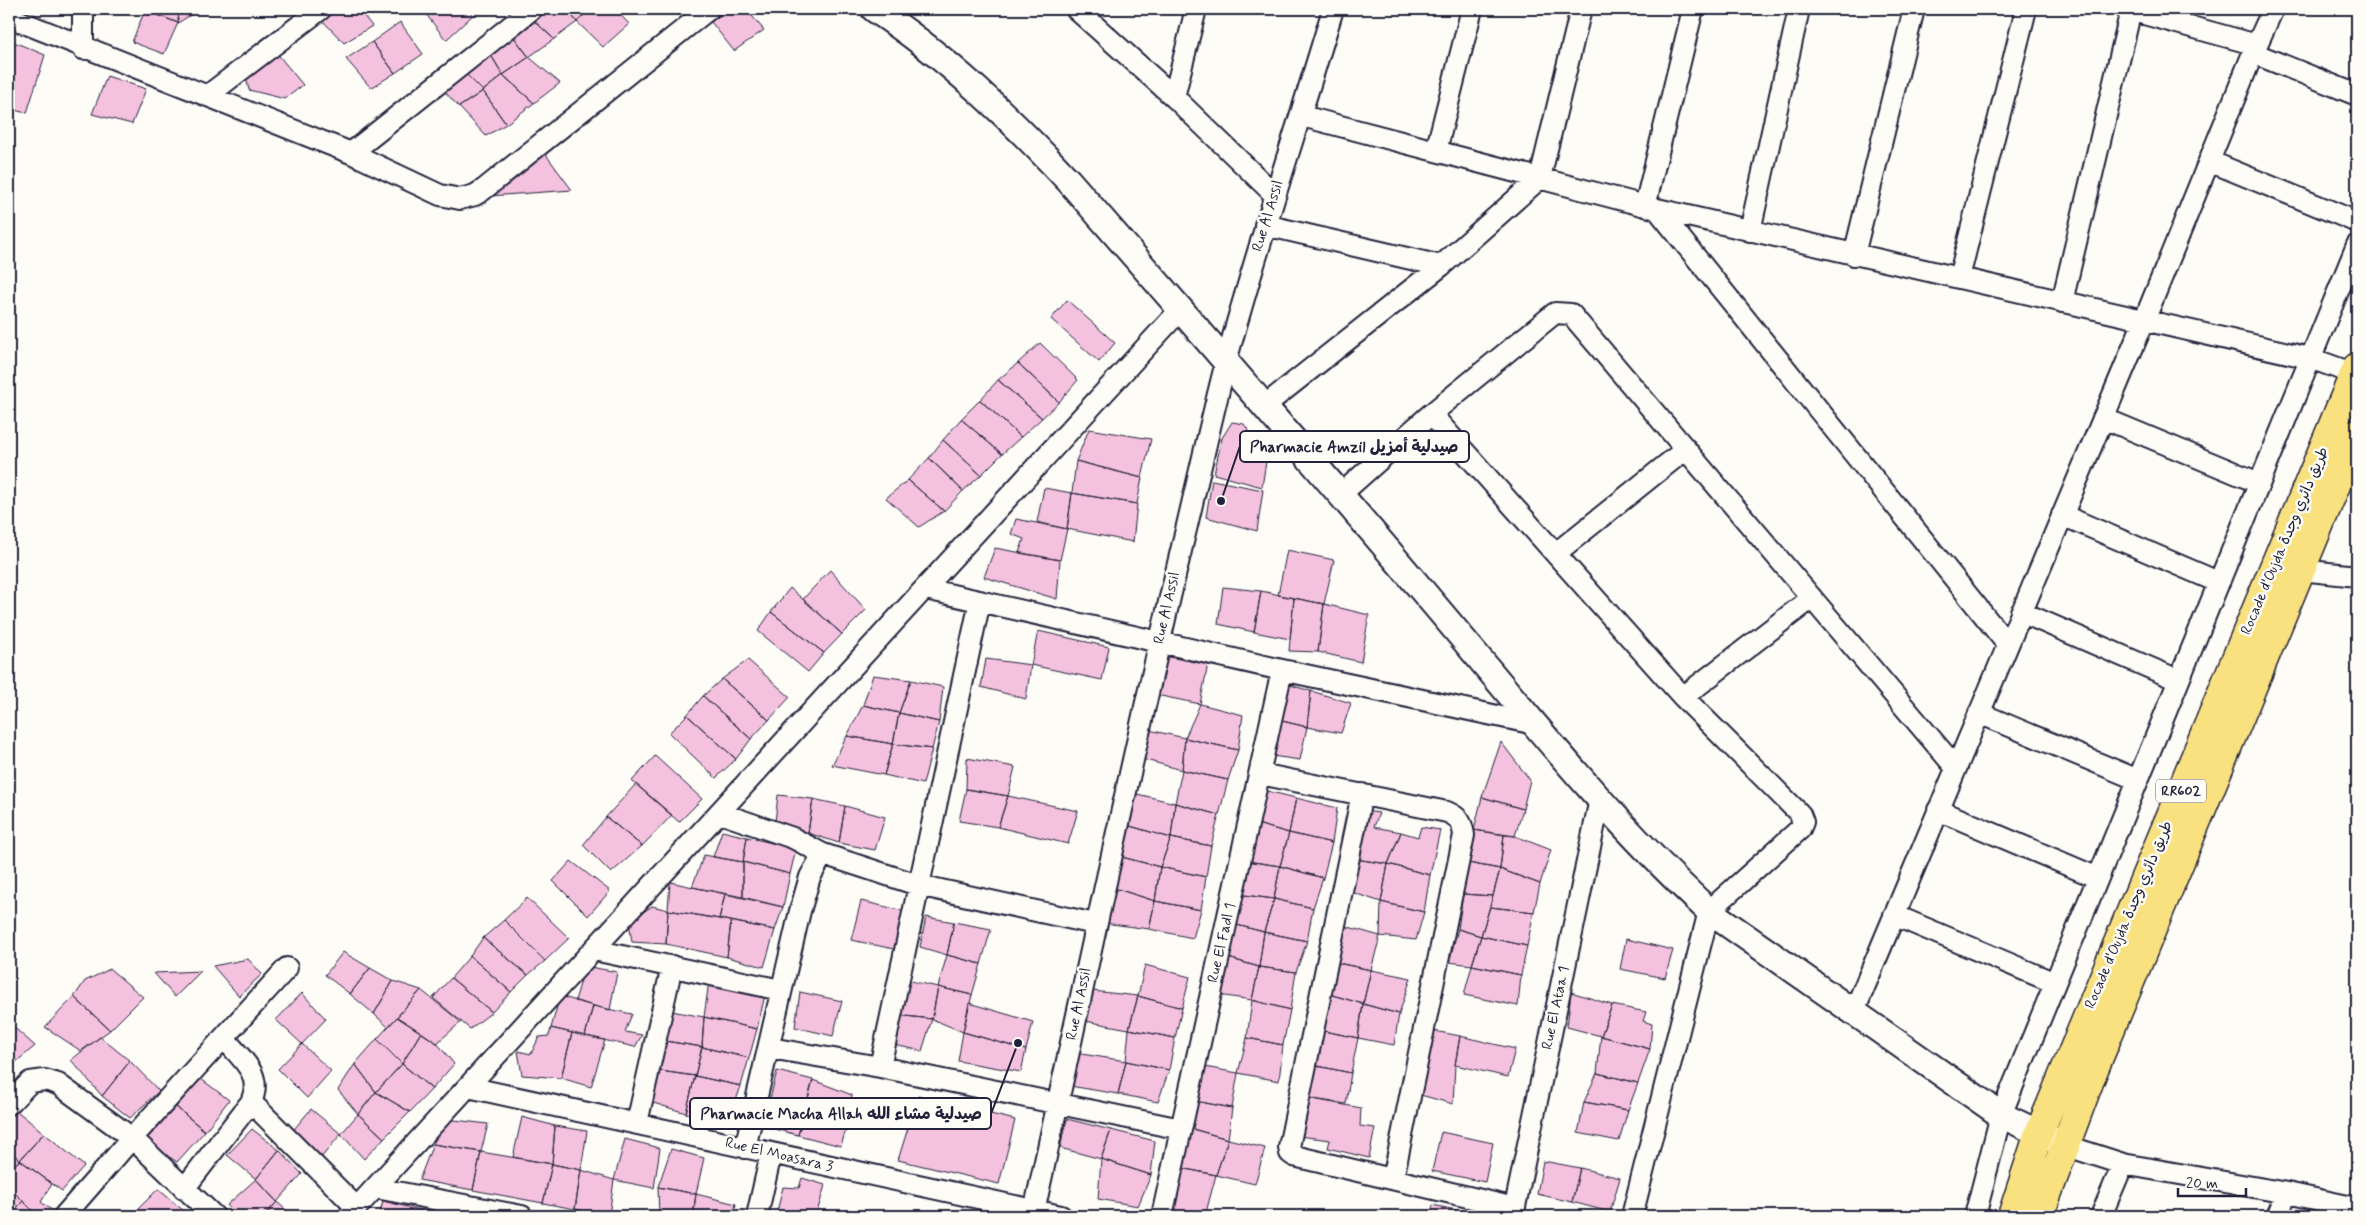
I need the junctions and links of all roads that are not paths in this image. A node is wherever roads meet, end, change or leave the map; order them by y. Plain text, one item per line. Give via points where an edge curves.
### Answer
1 (83, 9) edge
2 (320, 9) edge
3 (532, 9) edge
4 (709, 9) edge
5 (874, 9) edge
6 (1076, 9) edge
7 (1196, 9) edge
8 (1333, 9) edge
9 (1472, 9) edge
10 (1581, 9) edge
11 (1693, 9) edge
12 (1799, 9) edge
13 (1914, 9) edge
14 (2026, 9) edge
15 (2129, 9) edge
16 (2273, 9) edge
17 (9, 18) edge
18 (83, 49) junction
19 (2255, 49) junction
20 (2357, 95) edge
21 (207, 96) junction
22 (1174, 97) junction
23 (1302, 116) junction
24 (1436, 151) junction
25 (351, 153) junction
26 (2209, 161) junction
27 (1540, 178) junction
28 (1274, 194) junction
29 (1651, 208) junction
30 (2357, 222) edge
31 (1265, 225) junction
32 (1750, 231) junction
33 (2357, 245) edge
34 (1854, 254) junction
35 (1441, 266) junction
36 (1958, 278) junction
37 (2062, 302) junction
38 (1180, 310) junction
39 (2144, 321) junction
40 (2310, 358) junction
41 (1226, 363) junction
42 (2356, 372) edge
43 (1264, 406) junction
44 (1431, 414) junction
45 (2103, 418) junction
46 (2357, 434) edge
47 (1686, 450) junction
48 (2259, 483) junction
49 (1341, 494) junction
50 (2062, 515) junction
51 (1556, 553) junction
52 (2300, 570) junction
53 (2357, 576) edge
54 (2218, 582) junction
55 (926, 589) junction
56 (1812, 598) junction
57 (980, 601) junction
58 (2020, 612) junction
59 (1159, 642) junction
60 (2007, 644) junction
61 (1282, 670) junction
62 (2178, 680) junction
63 (1683, 697) junction
64 (1979, 713) junction
65 (1535, 724) junction
66 (1956, 768) junction
67 (1260, 774) junction
68 (2138, 780) junction
69 (1362, 794) junction
70 (1600, 799) junction
71 (1938, 810) junction
72 (720, 813) junction
73 (823, 854) junction
74 (2098, 878) junction
75 (918, 885) junction
76 (1709, 911) junction
77 (1894, 915) junction
78 (1095, 924) junction
79 (594, 950) junction
80 (672, 966) junction
81 (287, 968) dead end
82 (2055, 983) junction
83 (781, 990) junction
84 (1852, 1014) junction
85 (224, 1038) junction
86 (770, 1048) junction
87 (880, 1067) junction
88 (468, 1087) junction
89 (251, 1102) junction
90 (1058, 1103) junction
91 (9, 1104) edge
92 (2001, 1116) junction
93 (637, 1123) junction
94 (1181, 1129) junction
95 (2039, 1133) junction
96 (132, 1138) junction
97 (2064, 1145) junction
98 (745, 1148) junction
99 (771, 1154) junction
100 (2123, 1164) junction
101 (1392, 1180) junction
102 (376, 1188) junction
103 (184, 1189) junction
104 (2287, 1193) junction
105 (2357, 1208) edge
106 (353, 1212) edge
107 (475, 1212) edge
108 (1514, 1212) edge
109 (1034, 1213) edge
110 (64, 1216) edge
111 (214, 1216) edge
112 (522, 1216) edge
113 (757, 1216) edge
114 (1062, 1216) edge
115 (1162, 1216) edge
116 (1632, 1216) edge
117 (1975, 1216) edge
118 (2012, 1216) edge
119 (2038, 1216) edge
120 (2101, 1216) edge
121 (2277, 1216) edge

1 - 18 street
2 - 21 street
3 - 25 street
4 - 25 street via 474,195 460,199 440,195
5 - 38 street via 938,56 1024,133
6 - 22 street
7 - 22 street
8 - 23 street, Rue Al Assil
9 - 24 street
10 - 27 street
11 - 29 street
12 - 32 street
13 - 34 street
14 - 36 street
15 - 19 street
15 - 37 street
16 - 19 street
17 - 18 street
18 - 21 street
19 - 20 street
19 - 26 street
21 - 25 street
22 - 28 street
23 - 24 street
23 - 28 street, Rue Al Assil
24 - 27 street
26 - 30 street
26 - 39 street
27 - 29 street
27 - 35 street
28 - 31 street, Rue Al Assil
29 - 32 street
29 - 60 street
31 - 35 street
31 - 41 street, Rue Al Assil
32 - 34 street
33 - 40 street
34 - 36 street
35 - 43 street
36 - 37 street
37 - 39 street
38 - 41 street
38 - 55 street
39 - 40 street
39 - 45 street
40 - 42 street
40 - 48 street
41 - 43 street
41 - 59 street, Rue Al Assil
42 - 95 highway, Rocade d'Oujda طريق دائري وجدة / RR602
43 - 49 street
44 - 47 street via 1555,314 1564,312 1577,318
44 - 49 street
44 - 51 street
45 - 48 street
45 - 50 street
46 - 52 highway, Rocade d'Oujda طريق دائري وجدة / RR602
47 - 51 street
47 - 56 street
48 - 54 street
49 - 65 street
50 - 54 street
50 - 58 street
51 - 63 street
52 - 53 street
52 - 97 highway, Rocade d'Oujda طريق دائري وجدة / RR602
54 - 62 street
55 - 57 street
55 - 72 street
56 - 63 street
56 - 66 street
57 - 59 street
57 - 75 street
58 - 60 street
58 - 62 street
59 - 61 street
59 - 78 street, Rue Al Assil
60 - 64 street
61 - 65 street
61 - 67 street, Rue El Fadl 1
62 - 68 street
63 - 76 street via 1800,814 1804,822
64 - 66 street
64 - 68 street
65 - 70 street
66 - 71 street
67 - 69 street
67 - 94 street, Rue El Fadl 1
68 - 74 street
69 - 101 street via 1457,816 1463,824 1464,835
69 - 101 street via 1289,1147 1294,1156
70 - 76 street
70 - 108 street, Rue El Ataa 1
71 - 74 street
71 - 77 street
72 - 73 street via 794,838
72 - 79 street
73 - 75 street
73 - 83 street via 810,876
74 - 82 street
75 - 78 street
75 - 87 street
76 - 84 street
76 - 116 street
77 - 82 street
77 - 84 street
78 - 90 street, Rue Al Assil
79 - 80 street
79 - 88 street
80 - 83 street
80 - 93 street
81 - 85 street
82 - 92 street
83 - 86 street
84 - 92 street
85 - 89 street via 255,1076 256,1086
85 - 96 street
86 - 87 street
86 - 98 street
87 - 90 street
88 - 93 street, Rue El Moasara 3
88 - 102 street
89 - 103 street
89 - 106 street
90 - 94 street
90 - 109 street, Rue Al Assil
91 - 96 street via 30,1082 45,1080 58,1084
92 - 95 street
92 - 117 street
93 - 98 street, Rue El Moasara 3
94 - 115 street, Rue El Fadl 1
95 - 97 street
95 - 118 highway, Rocade d'Oujda طريق دائري وجدة / RR602
96 - 103 street
96 - 110 street
97 - 100 street
97 - 119 highway, Rocade d'Oujda طريق دائري وجدة / RR602
98 - 99 street, Rue El Moasara 3
99 - 109 street, Rue El Moasara 3
99 - 113 street
100 - 104 street
100 - 120 street
101 - 108 street
102 - 106 street
102 - 107 street
103 - 111 street
104 - 105 street
104 - 121 street
107 - 112 street
109 - 114 street, Rue El Moasara 3

